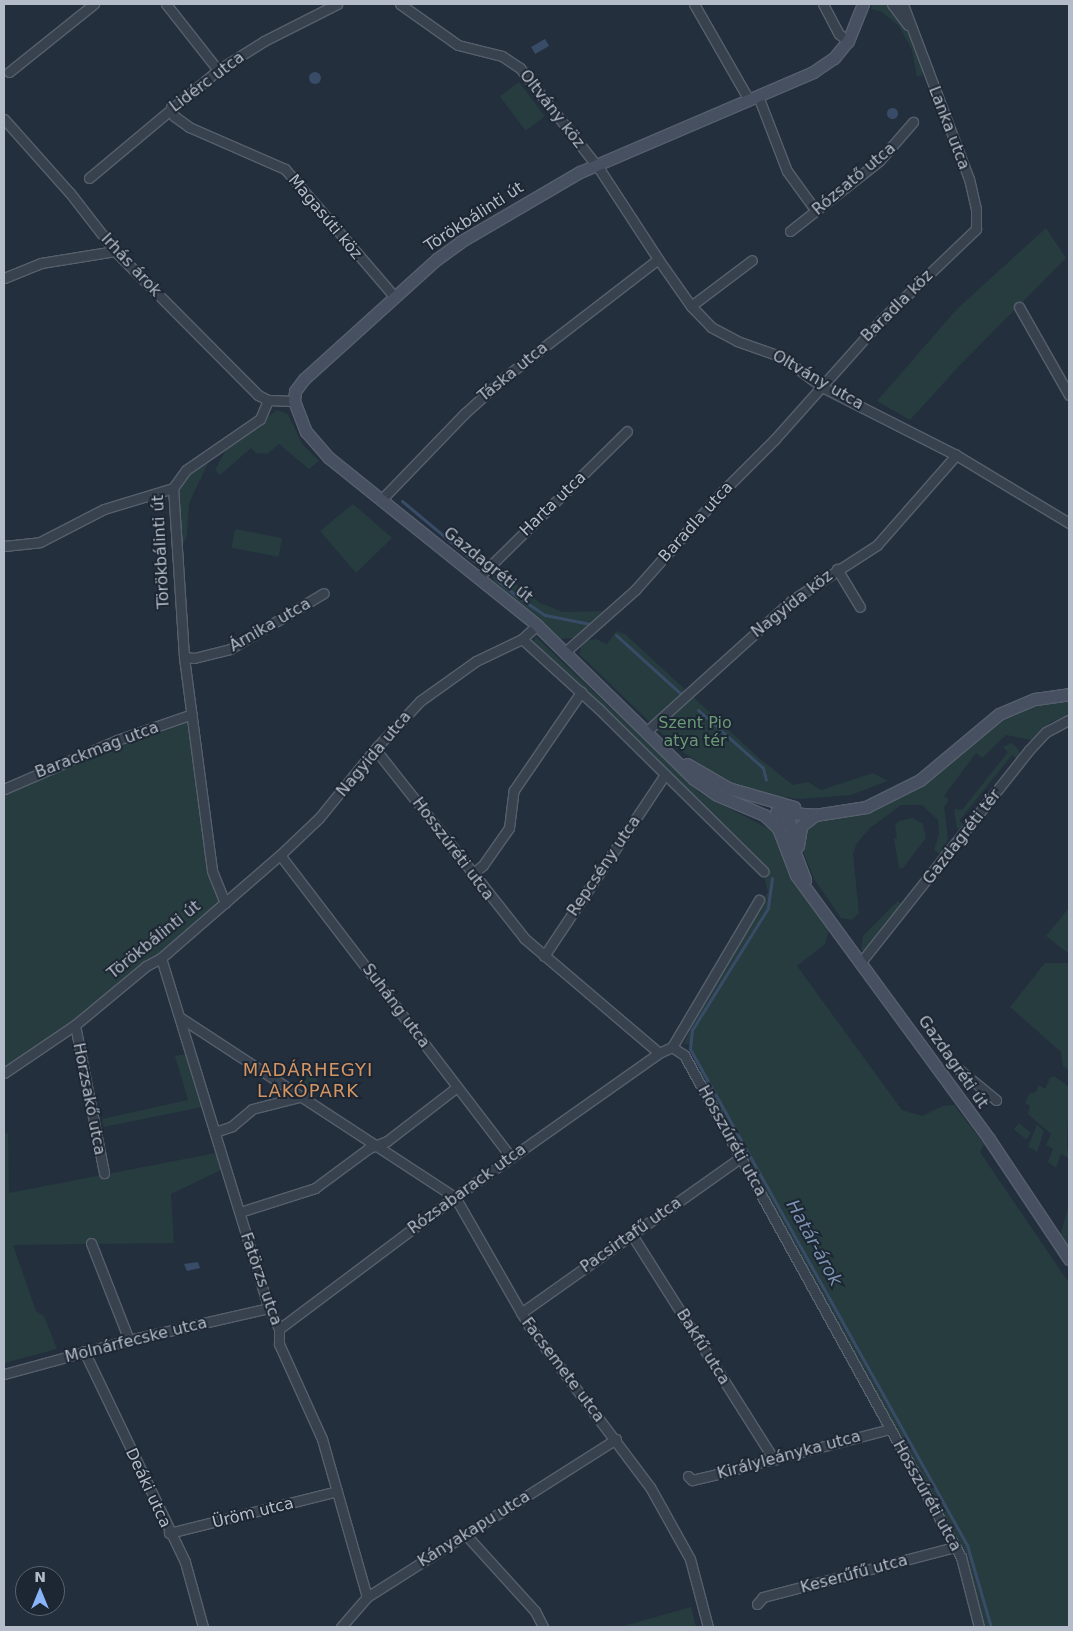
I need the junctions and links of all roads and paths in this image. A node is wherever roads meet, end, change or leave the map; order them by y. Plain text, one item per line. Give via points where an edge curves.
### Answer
1 (94, 4) edge
2 (166, 4) edge
3 (337, 4) edge
4 (400, 4) edge
5 (694, 4) edge
6 (823, 4) edge
7 (863, 4) edge
8 (892, 4) edge
9 (903, 4) edge
10 (911, 30) junction
11 (848, 41) junction
12 (218, 70) junction
13 (10, 72) dead end
14 (753, 98) junction
15 (171, 107) junction
16 (4, 119) edge
17 (914, 122) dead end
18 (596, 164) junction
19 (89, 178) dead end
20 (816, 211) junction
21 (976, 228) joint
22 (790, 231) dead end
23 (115, 251) junction
24 (658, 259) junction
25 (752, 260) dead end
26 (4, 278) edge
27 (394, 296) junction
28 (691, 306) junction
29 (1019, 307) dead end
30 (822, 387) junction
31 (1069, 395) edge
32 (268, 400) junction
33 (294, 401) junction
34 (627, 431) dead end
35 (956, 455) junction
36 (174, 488) junction
37 (381, 500) junction
38 (1069, 523) edge
39 (4, 546) edge
40 (837, 569) junction
41 (478, 578) junction
42 (324, 593) dead end
43 (860, 607) dead end
44 (536, 625) junction
45 (522, 639) junction
46 (565, 652) junction
47 (184, 657) junction
48 (581, 692) junction
49 (1069, 694) edge
50 (192, 714) junction
51 (1069, 720) edge
52 (647, 731) junction
53 (375, 749) junction
54 (670, 753) junction
55 (935, 766) junction
56 (664, 776) junction
57 (4, 789) edge
58 (730, 800) junction
59 (786, 811) junction
60 (815, 815) junction
61 (778, 828) junction
62 (280, 855) junction
63 (799, 862) junction
64 (763, 871) dead end
65 (472, 874) junction
66 (806, 887) junction
67 (759, 900) dead end
68 (225, 903) junction
69 (544, 956) junction
70 (161, 958) junction
71 (861, 962) junction
72 (180, 1018) junction
73 (75, 1025) junction
74 (672, 1047) junction
75 (659, 1053) junction
76 (956, 1067) dead end
77 (4, 1073) edge
78 (457, 1086) junction
79 (303, 1096) junction
80 (996, 1100) dead end
81 (216, 1132) junction
82 (376, 1145) junction
83 (511, 1157) junction
84 (741, 1157) junction
85 (104, 1173) dead end
86 (455, 1197) junction
87 (240, 1212) junction
88 (632, 1235) junction
89 (91, 1243) dead end
90 (1069, 1259) edge
91 (269, 1308) junction
92 (521, 1313) junction
93 (280, 1330) junction
94 (129, 1340) junction
95 (84, 1351) junction
96 (4, 1374) edge
97 (890, 1429) junction
98 (616, 1439) junction
99 (774, 1460) junction
100 (688, 1476) dead end
101 (337, 1491) junction
102 (169, 1533) junction
103 (466, 1535) junction
104 (955, 1547) junction
105 (366, 1596) junction
106 (757, 1604) dead end
107 (203, 1627) edge
108 (341, 1627) edge
109 (543, 1627) edge
110 (708, 1627) edge
111 (979, 1627) edge

1 - 13 street
2 - 12 street
3 - 12 street, Lidérc utca via 264,41
4 - 18 street, Oltvány köz via 418,20 458,45 502,56 520,68
5 - 14 street
6 - 11 street via 838,34
7 - 11 street, Törökbálinti út
8 - 10 street, Lanka utca
9 - 10 street, Lanka utca
10 - 21 street, Lanka utca via 969,180 976,209
11 - 14 street, Törökbálinti út via 834,58 813,72
12 - 15 street, Lidérc utca
14 - 18 street, Törökbálinti út
14 - 20 street via 787,171
15 - 19 street, Lidérc utca
15 - 27 street, Magasúti köz via 174,116 185,124 285,168
16 - 23 street, Irhás árok via 70,193
17 - 20 street, Rózsatő utca via 879,161
18 - 24 street, Oltvány utca
18 - 27 street, Törökbálinti út via 460,242
20 - 22 street, Rózsatő utca
21 - 30 street, Baradla köz via 881,320
23 - 26 street via 41,263
23 - 32 street, Irhás árok via 258,395
24 - 28 street, Oltvány utca
24 - 37 street, Táska utca via 505,377 465,413
25 - 28 street
27 - 33 street, Törökbálinti út via 304,380 295,391
28 - 30 street, Oltvány utca via 724,335 782,357
29 - 31 street
30 - 35 street, Oltvány utca
30 - 46 street, Baradla utca via 635,590
32 - 33 street
32 - 36 street, Törökbálinti út via 260,419 186,470
33 - 37 street, Gazdagréti út via 314,445
34 - 41 street, Harta utca
35 - 38 street, Oltvány utca
35 - 40 street, Nagyida köz via 877,545 858,560
36 - 39 street via 113,506 40,542
36 - 47 street, Törökbálinti út
37 - 41 street, Gazdagréti út
40 - 43 street
40 - 52 street, Nagyida köz via 811,585 755,631
41 - 44 street, Gazdagréti út
42 - 47 street, Árnika utca via 230,649 194,658
44 - 45 street, Nagyida utca
44 - 46 street, Gazdagréti út
45 - 48 street
45 - 53 street, Nagyida utca via 476,661 437,687
46 - 52 street, Gazdagréti út
47 - 50 street, Törökbálinti út
48 - 56 street
48 - 65 street via 514,790 509,828 484,865
49 - 55 street via 1046,696 1009,708 987,722
50 - 57 street, Barackmag utca via 117,740
50 - 68 street, Törökbálinti út via 212,870
51 - 71 street, Gazdagréti tér via 1050,729 1030,750
52 - 54 street, Gazdagréti út
53 - 62 street, Nagyida utca via 319,818
53 - 65 street, Hosszúréti utca
54 - 58 street, Gazdagréti út via 694,779
54 - 59 street, Gazdagréti út via 719,784
55 - 59 street via 856,802
55 - 60 street via 920,780 872,805
56 - 64 street
56 - 69 street, Repcsény utca
58 - 59 street, Gazdagréti út
58 - 61 street, Gazdagréti út via 764,815
59 - 60 street
59 - 61 street
59 - 63 street, Gazdagréti út
60 - 63 street via 806,820 799,832
61 - 66 street, Gazdagréti út via 789,863
62 - 68 street, Nagyida utca
62 - 78 street, Suháng utca
63 - 66 street, Gazdagréti út
65 - 69 street, Hosszúréti utca via 509,922
66 - 71 street, Gazdagréti út
67 - 74 street
68 - 70 street, Törökbálinti út
69 - 75 street, Hosszúréti utca
70 - 72 street, Fatörzs utca
70 - 73 street, Törökbálinti út via 146,966
71 - 90 street, Gazdagréti út via 1004,1159
72 - 79 street, Facsemete utca
72 - 81 street, Fatörzs utca
73 - 77 street, Törökbálinti út
73 - 85 street, Horzsakő utca
74 - 75 street
74 - 84 street, Hosszúréti utca via 684,1054
75 - 83 street, Rózsabarack utca
76 - 80 street
78 - 82 street via 387,1141
78 - 83 street, Suháng utca
79 - 81 street via 252,1109 232,1126
79 - 82 street, Facsemete utca
81 - 87 street, Fatörzs utca
82 - 86 street, Facsemete utca
82 - 87 street via 315,1188
83 - 86 street, Rózsabarack utca
84 - 88 street, Pacsirtafű utca
84 - 97 street, Hosszúréti utca
86 - 92 street, Facsemete utca
86 - 93 street, Rózsabarack utca
87 - 91 street, Fatörzs utca
88 - 92 street, Pacsirtafű utca
88 - 99 street, Bakfű utca
89 - 94 street
91 - 93 street, Fatörzs utca
91 - 94 street, Molnárfecske utca
92 - 98 street, Facsemete utca
93 - 101 street, Fatörzs utca via 279,1344 310,1406
94 - 95 street, Molnárfecske utca
95 - 96 street, Molnárfecske utca
95 - 102 street, Deáki utca
97 - 99 street, Királyleányka utca
97 - 104 street, Hosszúréti utca
98 - 103 street, Kányakapu utca
98 - 110 street, Facsemete utca via 646,1480 687,1552
99 - 100 street, Királyleányka utca via 692,1480
101 - 102 street, Üröm utca
101 - 105 street, Fatörzs utca
102 - 107 street, Deáki utca via 185,1562
103 - 105 street, Kányakapu utca
103 - 109 street via 535,1611
104 - 106 street, Keserűfű utca via 763,1597
104 - 111 street, Hosszúréti utca via 961,1557
105 - 108 street, Kányakapu utca

